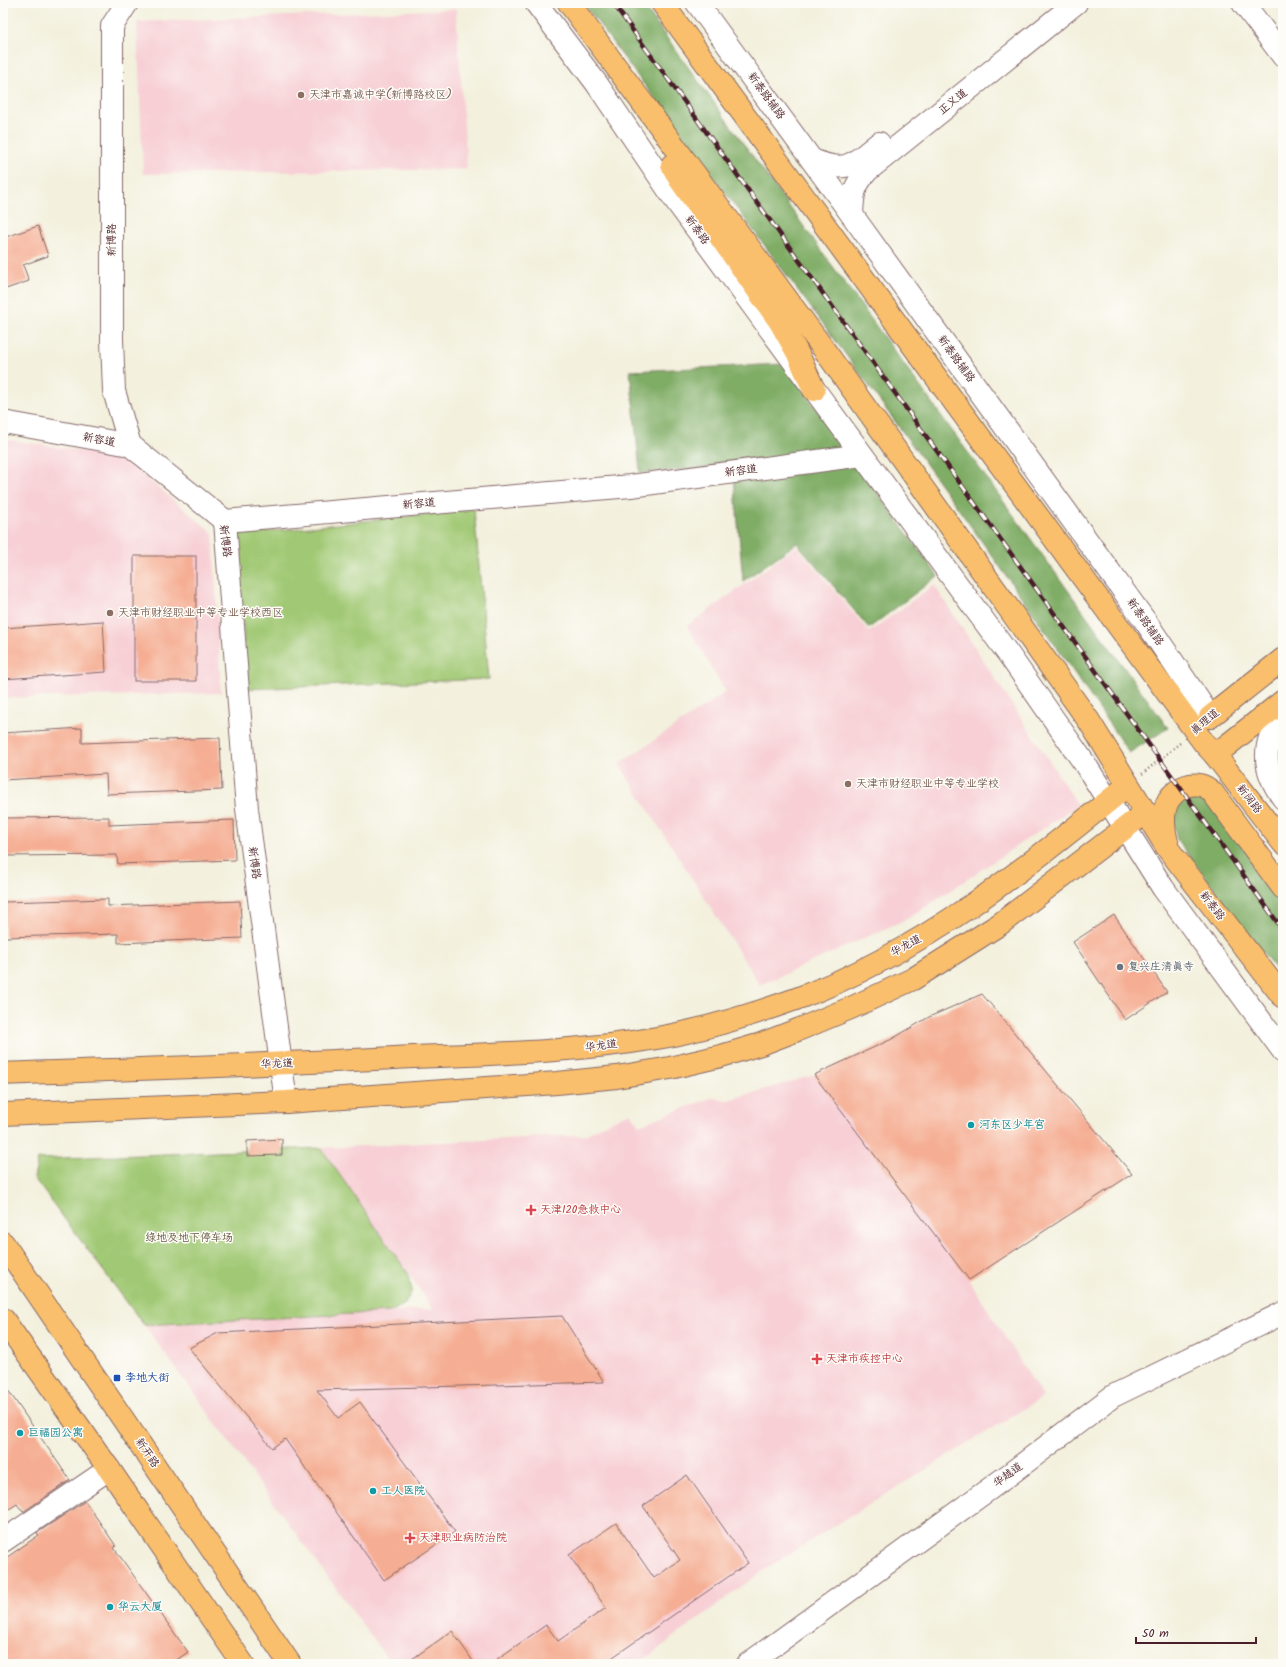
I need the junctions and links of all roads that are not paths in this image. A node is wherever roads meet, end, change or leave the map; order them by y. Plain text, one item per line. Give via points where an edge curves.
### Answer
1 (127, 3) edge
2 (536, 3) edge
3 (569, 3) edge
4 (662, 3) edge
5 (697, 3) edge
6 (1053, 3) edge
7 (1076, 3) edge
8 (1243, 3) edge
9 (1283, 56) edge
10 (638, 97) junction
11 (812, 160) junction
12 (852, 215) junction
13 (814, 390) junction
14 (3, 424) edge
15 (130, 445) junction
16 (862, 455) junction
17 (225, 521) junction
18 (1283, 659) edge
19 (1283, 702) edge
20 (1283, 712) edge
21 (1202, 724) junction
22 (1215, 755) junction
23 (1128, 785) junction
24 (1283, 798) edge
25 (1146, 812) junction
26 (1117, 814) junction
27 (1283, 843) edge
28 (1168, 849) junction
29 (1283, 888) edge
30 (1283, 997) edge
31 (1283, 1051) edge
32 (282, 1064) junction
33 (3, 1074) edge
34 (286, 1102) junction
35 (3, 1114) edge
36 (3, 1243) edge
37 (1283, 1313) edge
38 (3, 1318) edge
39 (109, 1469) junction
40 (3, 1541) edge
41 (216, 1624) junction
42 (230, 1664) edge
43 (243, 1664) edge
44 (290, 1664) edge
45 (748, 1664) edge

1 - 15 street, 新博路 via 112,26 112,340 114,391
2 - 13 street, 新泰路 via 597,84 676,202
3 - 10 main road
4 - 21 main road, 新阔路
5 - 11 street, 新泰路辅路
6 - 11 street, 正义道 via 858,160 841,168 829,167
7 - 12 street, 正义道 via 868,171 857,182
8 - 9 street
10 - 13 main road via 680,180 780,322
10 - 23 main road, 新泰路 via 939,508 1090,721
11 - 12 street, 新泰路辅路
12 - 21 street, 新泰路辅路 via 1146,622
13 - 16 street, 新泰路
14 - 15 street, 新容道
15 - 17 street, 新博路
16 - 17 street, 新容道 via 631,486
16 - 26 street, 新泰路 via 1051,714
17 - 32 street, 新博路 via 247,809
18 - 21 main road, 真理道
19 - 22 main road
20 - 24 street via 1271,735 1267,750 1267,766 1275,788
21 - 22 main road, 新阔路
22 - 27 main road, 新阔路
23 - 25 main road, 新泰路
23 - 26 main road, 华龙道
25 - 26 main road
25 - 28 main road, 新泰路
26 - 31 street, 新泰路 via 1163,888
26 - 32 main road, 华龙道 via 924,935 836,982 750,1014 660,1038 562,1050
26 - 34 main road via 1000,924 913,978 853,1007 761,1044 670,1068 617,1077
28 - 29 main road via 1164,820 1168,800 1181,788 1200,785 1214,793
28 - 30 main road, 新泰路
32 - 33 main road, 华龙道
32 - 34 street, 新博路
34 - 35 main road
36 - 44 main road, 新开路
37 - 45 street, 华越道 via 1113,1396
38 - 39 main road
39 - 40 street
39 - 41 main road
41 - 42 main road
41 - 43 main road

